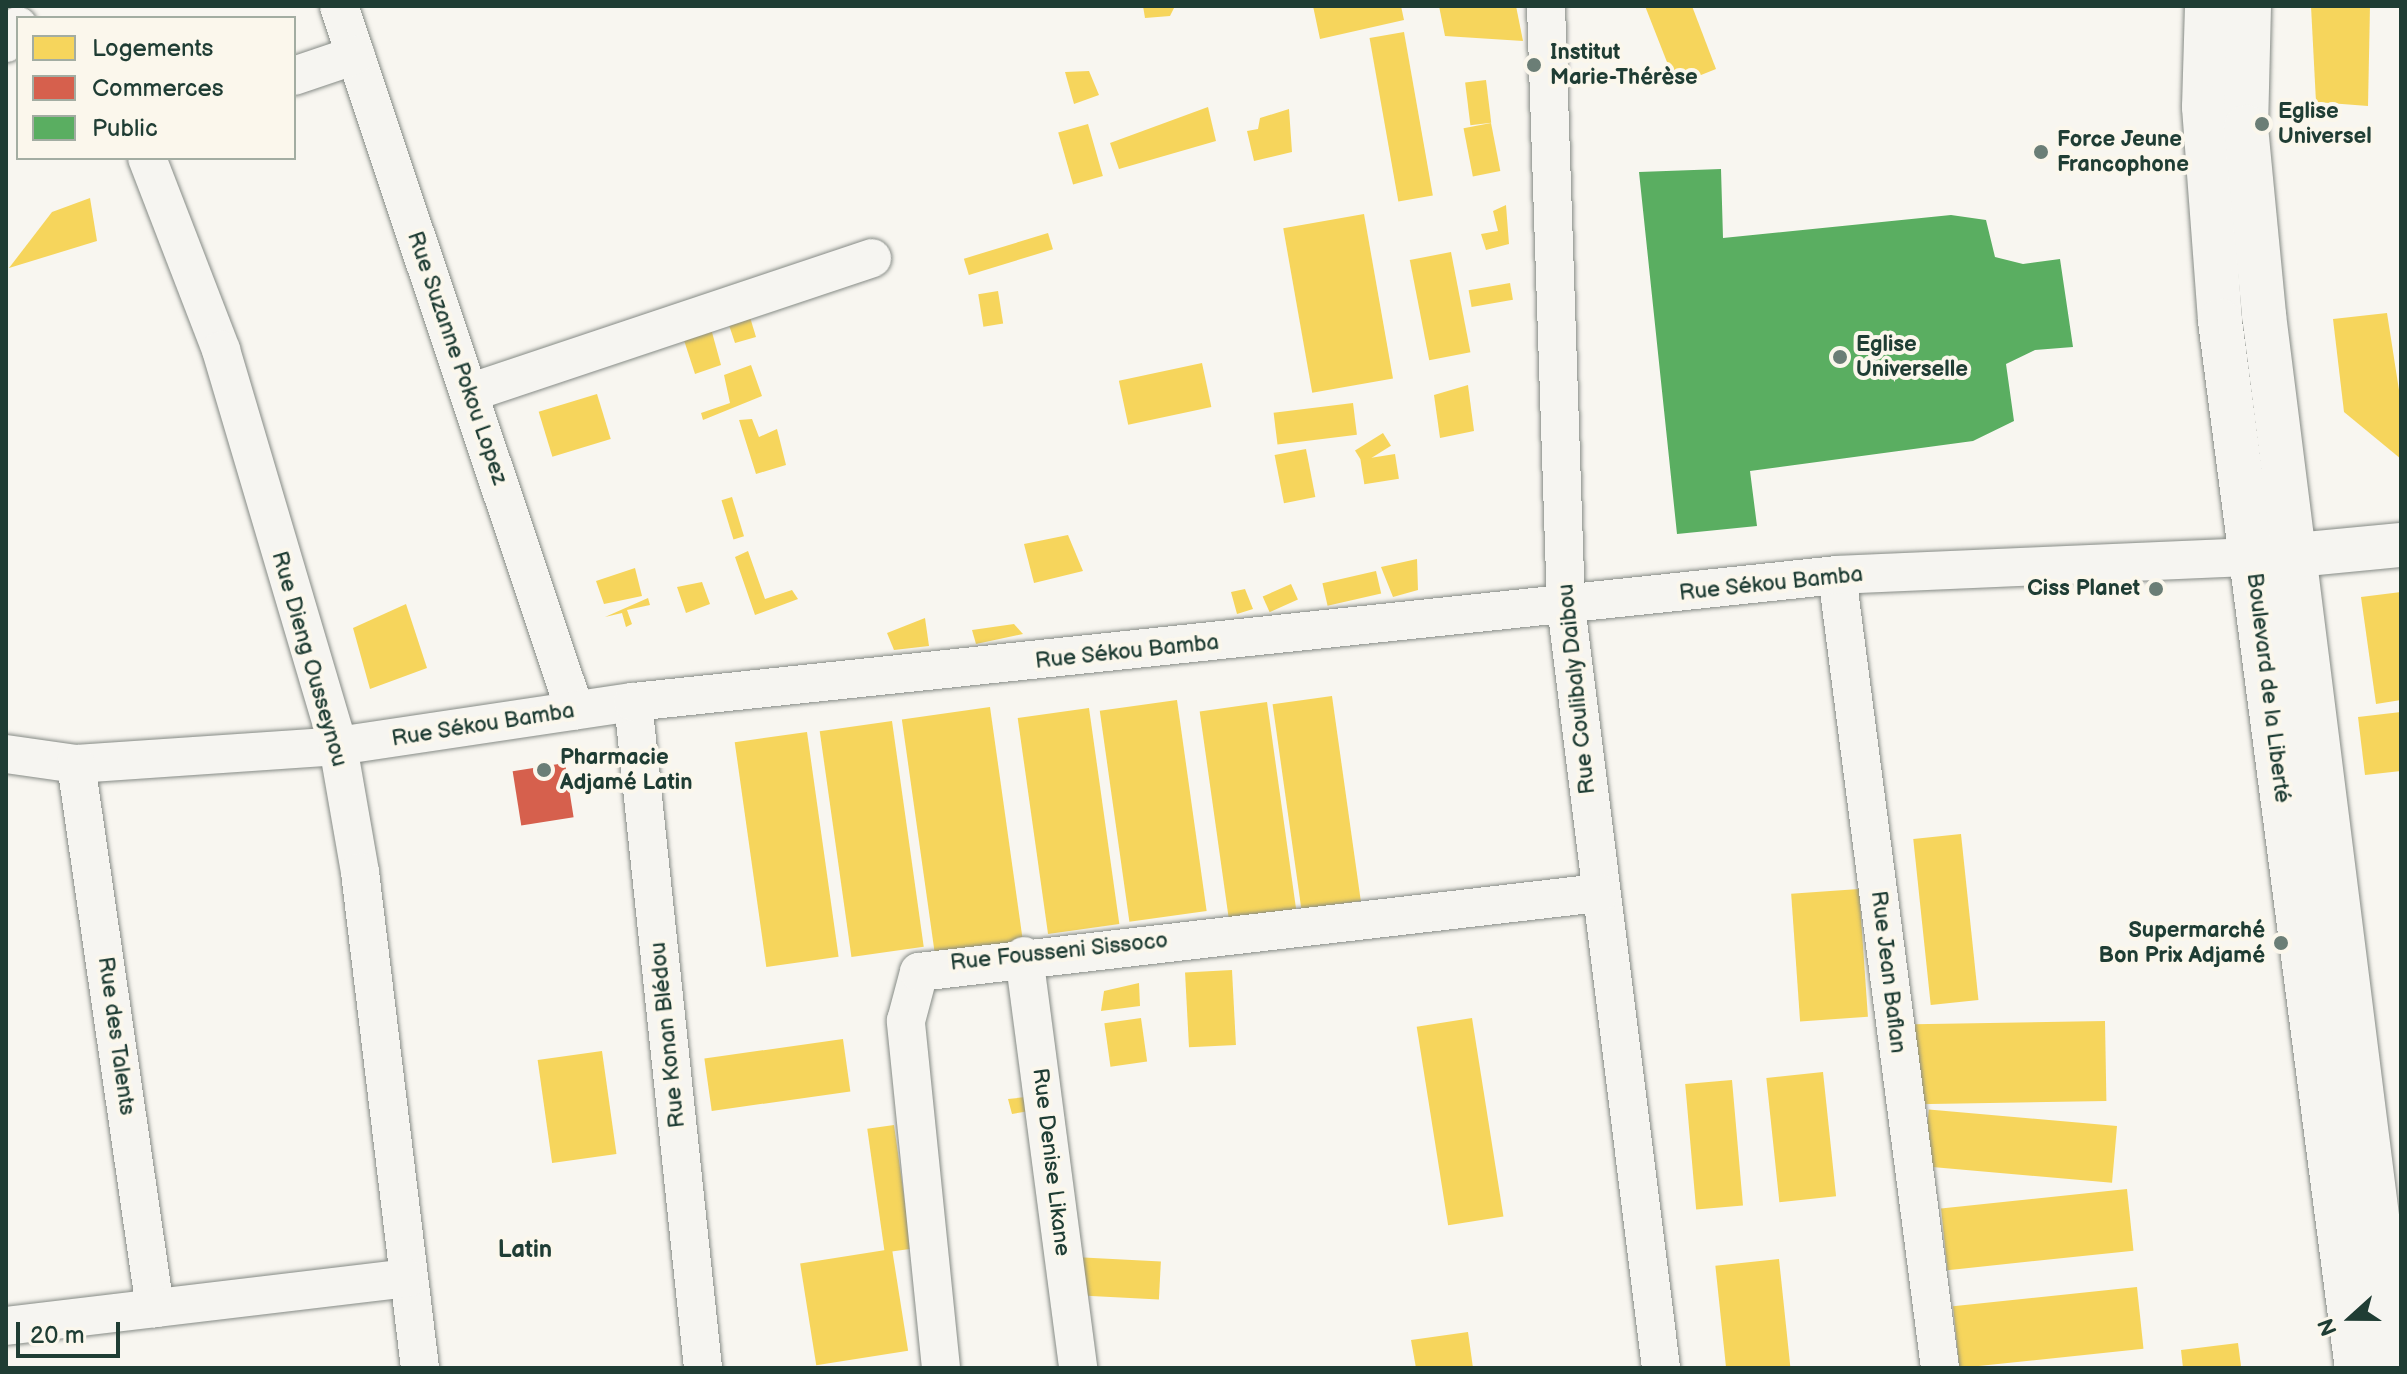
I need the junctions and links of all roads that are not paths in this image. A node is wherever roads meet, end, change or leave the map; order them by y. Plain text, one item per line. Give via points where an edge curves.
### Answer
1 (339, 6) edge
2 (1546, 6) edge
3 (2207, 6) edge
4 (2249, 6) edge
5 (356, 55) junction
6 (296, 75) edge
7 (148, 160) edge
8 (872, 258) dead end
9 (469, 393) junction
10 (2401, 545) edge
11 (2251, 557) junction
12 (2294, 560) junction
13 (1837, 575) junction
14 (1566, 606) junction
15 (633, 702) junction
16 (575, 711) junction
17 (338, 746) junction
18 (6, 754) edge
19 (76, 764) junction
20 (1599, 893) junction
21 (1024, 956) junction
22 (407, 1278) junction
23 (155, 1308) junction
24 (6, 1326) edge
25 (420, 1368) edge
26 (703, 1368) edge
27 (941, 1368) edge
28 (1078, 1368) edge
29 (1661, 1368) edge
30 (1940, 1368) edge
31 (2357, 1368) edge
32 (2396, 1368) edge

1 - 5 street, Rue Suzanne Pokou Lopez
2 - 14 street, Rue Coulibaly Daibou
3 - 11 street, Boulevard de la Liberté via 2204,107 2220,321
4 - 12 street, Boulevard de la Liberté via 2246,127
5 - 6 street
5 - 9 street, Rue Suzanne Pokou Lopez
7 - 17 street, Rue Dieng Ousseynou via 221,350
8 - 9 street
9 - 16 street, Rue Suzanne Pokou Lopez
10 - 12 street
11 - 12 street
11 - 13 street, Rue Sékou Bamba
11 - 31 street, Boulevard de la Liberté
12 - 32 street, Boulevard de la Liberté
13 - 14 street, Rue Sékou Bamba
13 - 30 street, Rue Jean Baflan
14 - 15 street, Rue Sékou Bamba
14 - 20 street, Rue Coulibaly Daibou
15 - 16 street, Rue Sékou Bamba
15 - 26 street, Rue Konan Blédou
16 - 17 street, Rue Sékou Bamba
17 - 19 street, Rue Sékou Bamba
17 - 22 street, Rue Dieng Ousseynou via 360,872
18 - 19 street, Rue Sékou Bamba
19 - 23 street, Rue des Talents
20 - 21 street, Rue Fousseni Sissoco
20 - 29 street, Rue Coulibaly Daibou
21 - 27 street, Rue Fousseni Sissoco via 934,965 911,981 909,1062
21 - 28 street, Rue Denise Likane
22 - 23 street
22 - 25 street, Rue Dieng Ousseynou
23 - 24 street

